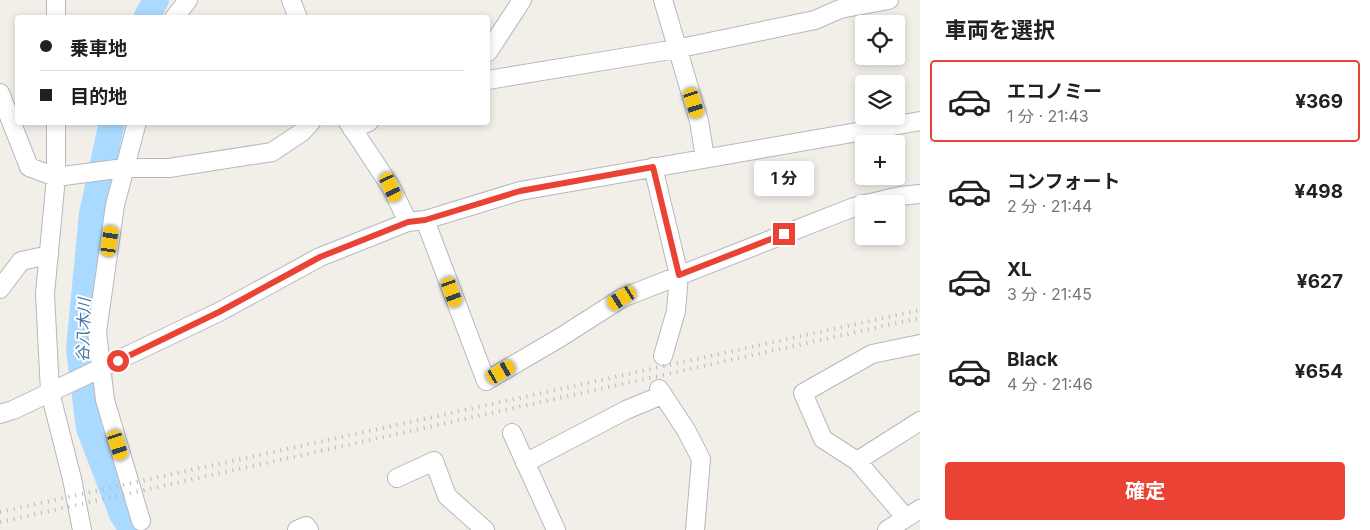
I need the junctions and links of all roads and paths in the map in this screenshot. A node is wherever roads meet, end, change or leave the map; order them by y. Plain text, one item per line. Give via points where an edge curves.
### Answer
1 (56, 0) edge
2 (188, 0) edge
3 (291, 0) edge
4 (522, 0) edge
5 (662, 0) edge
6 (890, 0) edge
7 (56, 15) edge
8 (176, 15) edge
9 (297, 15) edge
10 (490, 49) edge
11 (676, 49) junction
12 (490, 80) edge
13 (0, 93) edge
14 (920, 121) edge
15 (56, 125) edge
16 (136, 125) edge
17 (308, 125) edge
18 (350, 126) edge
19 (705, 158) junction
20 (653, 167) junction
21 (124, 168) junction
22 (56, 176) junction
23 (920, 194) edge
24 (905, 196) edge
25 (855, 207) edge
26 (425, 220) junction
27 (408, 222) junction
28 (48, 255) junction
29 (679, 275) junction
30 (0, 289) edge
31 (920, 344) edge
32 (662, 356) dead end
33 (98, 370) junction
34 (50, 392) junction
35 (0, 414) edge
36 (920, 422) edge
37 (512, 433) dead end
38 (858, 461) junction
39 (525, 463) junction
40 (397, 478) dead end
41 (913, 514) edge
42 (141, 521) dead end
43 (82, 530) edge
44 (297, 530) edge
45 (309, 530) edge
46 (484, 530) edge
47 (556, 530) edge
48 (695, 530) edge
49 (887, 530) edge

1 - 7 street
2 - 8 street
3 - 9 street
4 - 10 street
5 - 11 street
6 - 11 street via 840,9 814,20
11 - 12 street
11 - 19 street via 699,121
13 - 22 street via 29,167
14 - 19 street
15 - 22 street
16 - 21 street
17 - 21 street via 272,152 169,168
18 - 27 street via 391,187
19 - 20 street
20 - 26 street via 520,191
20 - 29 street
21 - 22 street
21 - 33 street via 115,205 97,332
22 - 28 street
23 - 24 street
25 - 29 street
26 - 27 street
26 - 29 street via 486,381 622,298
27 - 33 street via 320,257 219,312
28 - 30 street via 21,261
28 - 34 street via 46,294
29 - 32 street via 676,311
31 - 38 street via 872,354 803,393 823,439
33 - 34 street
33 - 42 street
34 - 35 street
34 - 43 street
36 - 38 street
37 - 39 street
38 - 41 street
39 - 47 street
39 - 48 street via 660,392 701,458
40 - 46 street via 434,461 447,496
41 - 49 street
44 - 45 street via 306,526

